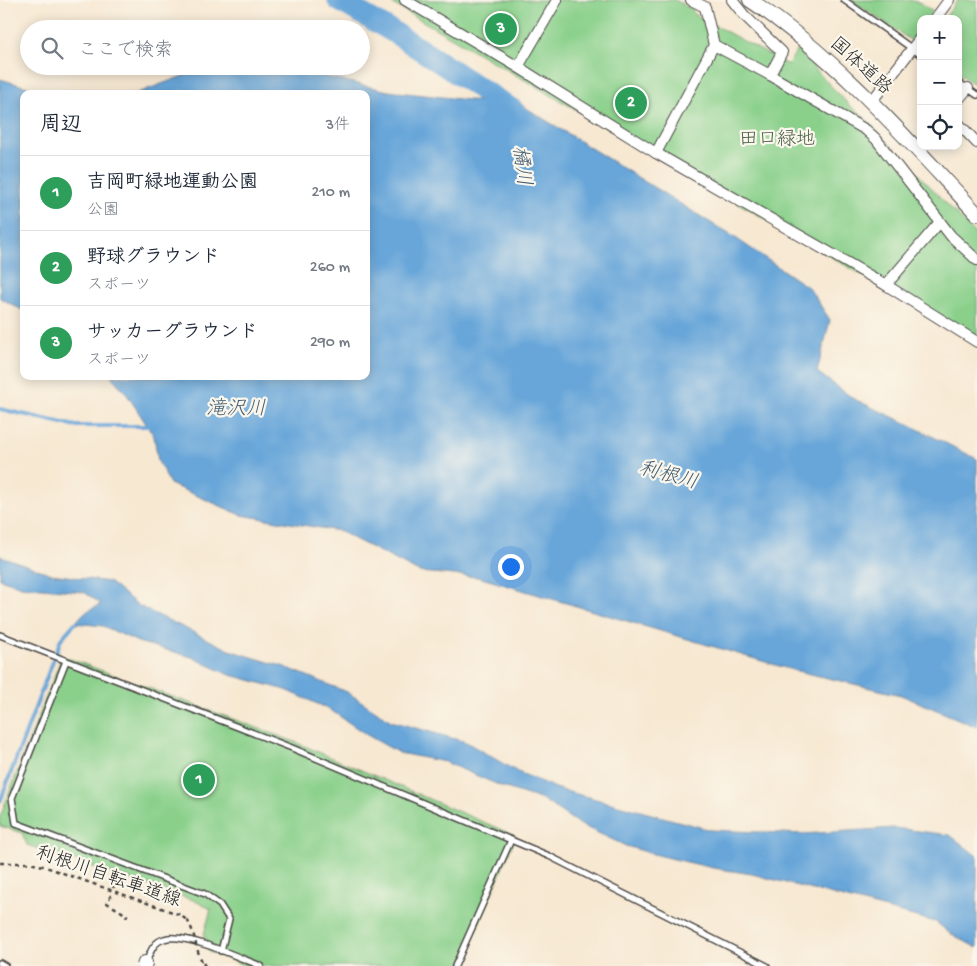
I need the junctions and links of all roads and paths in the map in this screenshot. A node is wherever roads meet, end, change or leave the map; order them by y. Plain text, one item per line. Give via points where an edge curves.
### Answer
1 (405, 0) edge
2 (556, 0) edge
3 (691, 0) edge
4 (732, 0) edge
5 (750, 0) edge
6 (844, 0) edge
7 (949, 0) edge
8 (937, 15) edge
9 (917, 42) edge
10 (714, 45) junction
11 (912, 48) junction
12 (917, 52) edge
13 (518, 67) junction
14 (770, 75) junction
15 (962, 84) edge
16 (968, 88) junction
17 (962, 95) edge
18 (977, 95) edge
19 (872, 101) junction
20 (962, 127) edge
21 (977, 143) edge
22 (656, 153) junction
23 (977, 214) edge
24 (939, 222) junction
25 (977, 260) edge
26 (886, 286) junction
27 (977, 342) edge
28 (0, 635) edge
29 (66, 661) junction
30 (511, 840) junction
31 (0, 862) edge
32 (120, 871) dead end
33 (113, 888) dead end
34 (111, 895) dead end
35 (126, 918) dead end
36 (221, 951) junction
37 (0, 963) edge
38 (145, 964) edge
39 (204, 965) edge
40 (5, 966) edge
41 (260, 966) edge
42 (455, 966) edge
43 (767, 966) edge

1 - 13 street
2 - 13 street
3 - 10 street via 705,7
4 - 14 street via 782,52
5 - 19 street, 国体道路 via 780,20
6 - 11 lane
7 - 8 street
9 - 11 street
10 - 14 street
10 - 22 street
11 - 12 lane
11 - 19 street
13 - 22 street
14 - 24 street via 866,130
15 - 16 lane
16 - 17 street
16 - 18 lane
19 - 23 street, 国体道路
20 - 21 street
22 - 26 street
24 - 25 street
24 - 26 street
26 - 27 street
28 - 29 lane
29 - 30 lane via 292,748
29 - 36 lane via 12,798 16,823 206,894 220,905 229,919
30 - 42 lane
30 - 43 lane
31 - 39 path, 利根川自転車道線, bridge via 43,866 178,914 187,920
32 - 33 path
34 - 35 path via 107,903 127,915
36 - 38 lane via 199,943 165,938 152,949
36 - 41 lane
37 - 40 lane

